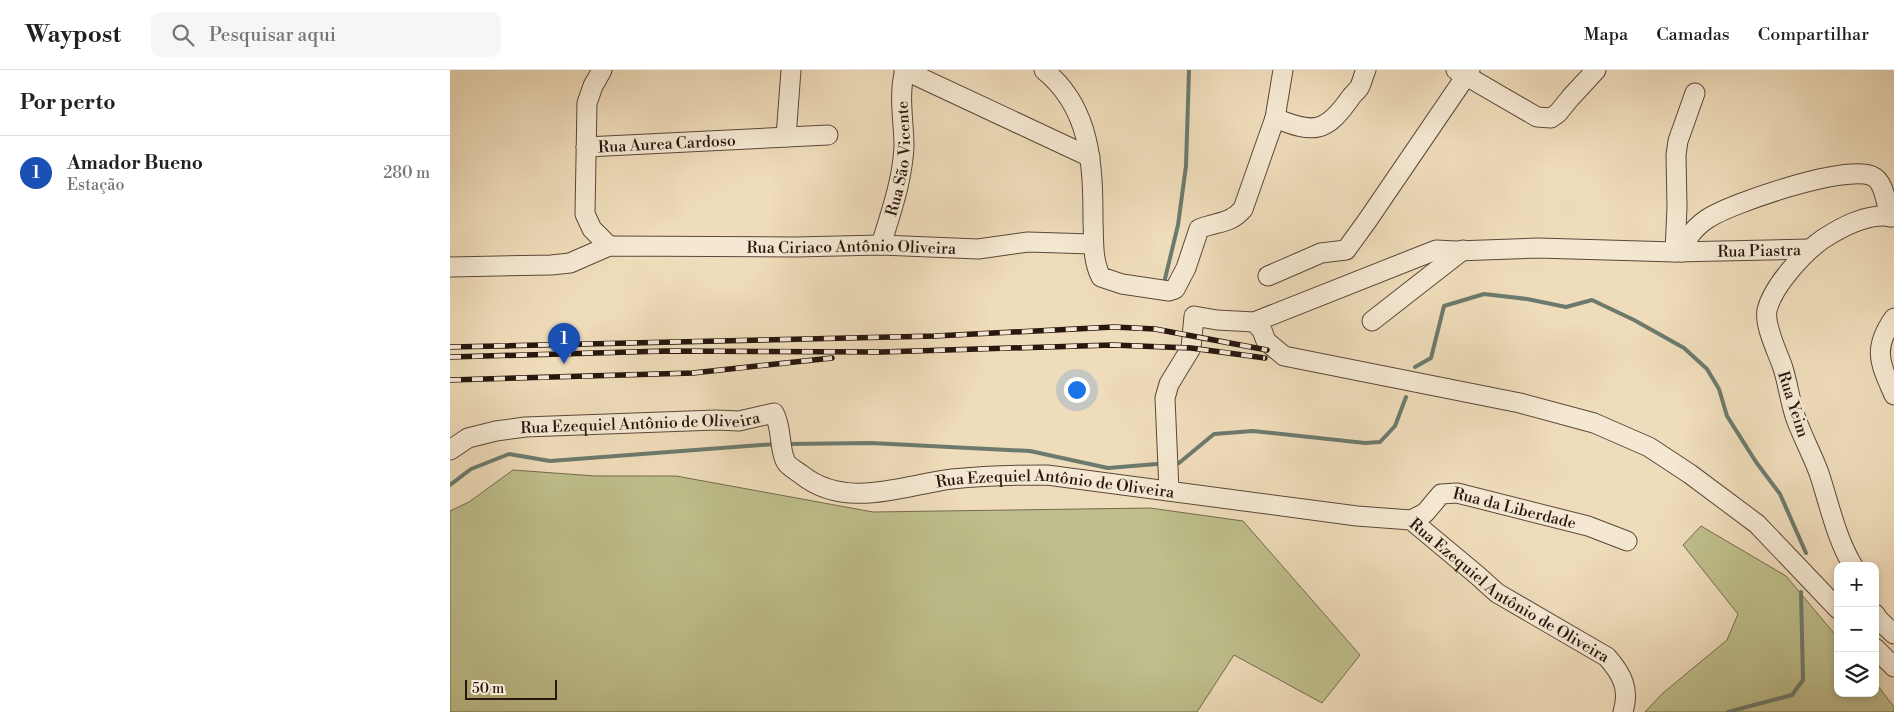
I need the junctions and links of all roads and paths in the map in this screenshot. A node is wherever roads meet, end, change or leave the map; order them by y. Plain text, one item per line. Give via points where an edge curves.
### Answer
1 (602, 70) edge
2 (791, 70) edge
3 (904, 70) edge
4 (1044, 70) edge
5 (1283, 70) edge
6 (1366, 70) edge
7 (1596, 70) edge
8 (1464, 72) edge
9 (1694, 93) dead end
10 (1274, 118) junction
11 (828, 135) dead end
12 (786, 137) junction
13 (586, 147) junction
14 (1090, 157) junction
15 (1892, 217) edge
16 (1092, 244) junction
17 (881, 245) junction
18 (609, 246) junction
19 (1809, 249) junction
20 (1463, 250) junction
21 (1678, 252) junction
22 (450, 267) edge
23 (1268, 276) dead end
24 (1894, 318) edge
25 (1372, 321) dead end
26 (1254, 322) junction
27 (1894, 395) edge
28 (450, 450) edge
29 (1169, 491) junction
30 (1411, 520) junction
31 (1627, 541) dead end
32 (1851, 562) edge
33 (1837, 607) edge
34 (1879, 620) edge
35 (1894, 634) edge
36 (1879, 652) edge
37 (1894, 668) edge
38 (1624, 712) edge

1 - 13 street, Rua Aurea Cardoso via 587,103
2 - 12 street
3 - 14 street
3 - 17 street, Rua São Vicente via 900,93 904,145 902,171
4 - 14 street via 1067,92 1089,144
5 - 10 street
6 - 10 street via 1359,88 1326,125 1308,128
7 - 8 street via 1558,114 1545,119 1537,118
8 - 23 street via 1346,250 1321,253
9 - 21 street via 1676,155
10 - 16 street via 1243,209 1227,221 1200,228 1175,289 1169,291 1101,277
11 - 12 street, Rua Aurea Cardoso
12 - 13 street, Rua Aurea Cardoso
13 - 18 street via 585,214 592,229
14 - 16 street via 1094,222
15 - 19 street, Rua Piastra via 1868,218 1849,224
15 - 21 street via 1882,186 1872,175 1836,175 1763,195 1724,210 1691,233
16 - 17 street, Rua Ciriaco Antônio Oliveira via 1028,242 978,248
17 - 18 street, Rua Ciriaco Antônio Oliveira
18 - 22 street, Rua Ciriaco Antônio Oliveira via 570,263
19 - 21 street, Rua Piastra
19 - 32 street, Rua Yeim via 1775,292 1767,311 1769,327 1796,417
20 - 21 street, Rua Piastra via 1538,248
20 - 25 street
20 - 26 street, Rua Piastra via 1436,250
24 - 27 street via 1880,345 1885,374
26 - 29 street via 1194,316 1191,348 1169,384 1165,398
26 - 33 street via 1262,330 1266,342 1284,356 1520,403 1594,423 1648,447 1757,524
28 - 29 street, Rua Ezequiel Antônio de Oliveira via 468,438 525,427 739,421 774,413 785,461 806,479 826,488 875,493 1003,474 1047,475
29 - 30 street, Rua Ezequiel Antônio de Oliveira
30 - 31 street, Rua da Liberdade via 1425,513 1441,494 1457,493 1588,526
30 - 38 street, Rua Ezequiel Antônio de Oliveira via 1497,593 1607,657 1626,686
34 - 35 street
36 - 37 street

